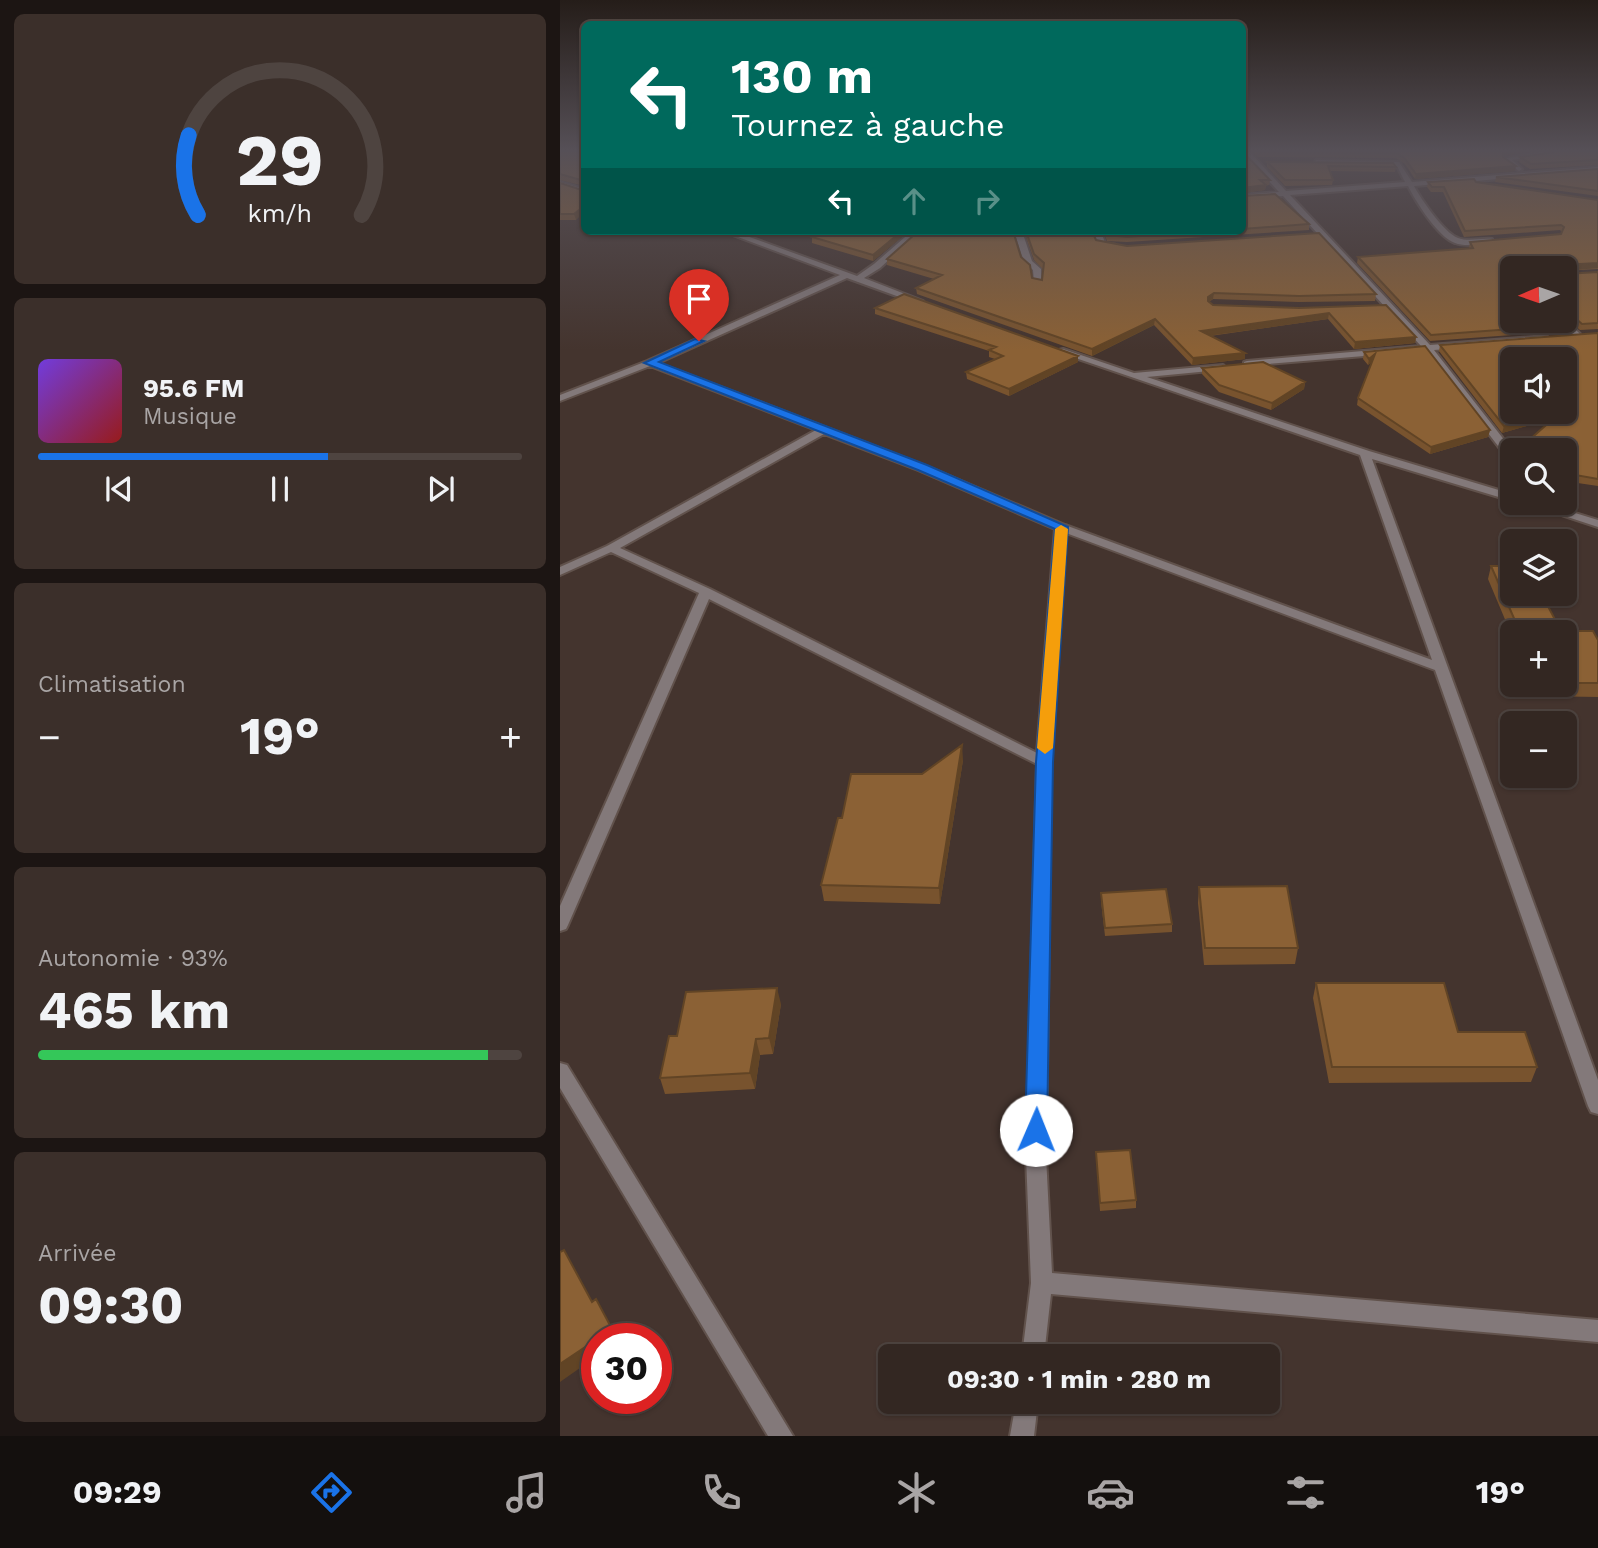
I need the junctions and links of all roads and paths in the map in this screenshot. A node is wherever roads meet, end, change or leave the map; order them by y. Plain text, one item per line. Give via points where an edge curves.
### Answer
1 (1304, 216) edge
2 (1431, 216) edge
3 (1321, 234) junction
4 (737, 235) edge
5 (915, 235) edge
6 (1019, 235) edge
7 (1098, 235) edge
8 (1307, 235) edge
9 (1498, 240) edge
10 (1127, 247) edge
11 (846, 275) junction
12 (857, 279) junction
13 (1038, 282) edge
14 (1389, 305) junction
15 (933, 306) edge
16 (1376, 306) edge
17 (1577, 330) edge
18 (1550, 337) edge
19 (1564, 337) edge
20 (1045, 345) edge
21 (1427, 346) junction
22 (650, 363) junction
23 (1129, 375) junction
24 (560, 398) edge
25 (824, 430) junction
26 (1500, 441) edge
27 (1365, 453) junction
28 (1500, 494) edge
29 (1569, 515) edge
30 (1598, 524) edge
31 (1061, 527) junction
32 (611, 548) junction
33 (560, 572) edge
34 (706, 592) junction
35 (1442, 668) junction
36 (1044, 762) junction
37 (560, 925) edge
38 (560, 1071) edge
39 (1598, 1106) edge
40 (1042, 1283) junction
41 (1598, 1331) edge
42 (1034, 1344) edge
43 (1025, 1414) edge
44 (781, 1436) edge
45 (1022, 1436) edge

1 - 3 street
2 - 9 street via 1454,240
3 - 8 street
3 - 14 street
4 - 11 street
5 - 12 street
6 - 13 street via 1028,262 1037,269
7 - 10 street via 1101,245
11 - 12 street
11 - 22 street
12 - 15 street
14 - 16 street
14 - 21 street
17 - 19 street via 1583,335
18 - 21 street
20 - 23 street
21 - 23 street
21 - 26 street
22 - 24 street
22 - 25 street
23 - 27 street
25 - 31 street
25 - 32 street
27 - 28 street
27 - 35 street
29 - 30 street
31 - 35 street
31 - 36 street
32 - 33 street
32 - 34 street
34 - 36 street
34 - 37 street
35 - 39 street
36 - 40 street via 1036,1156
38 - 44 street
40 - 41 street
40 - 42 street
43 - 45 street

